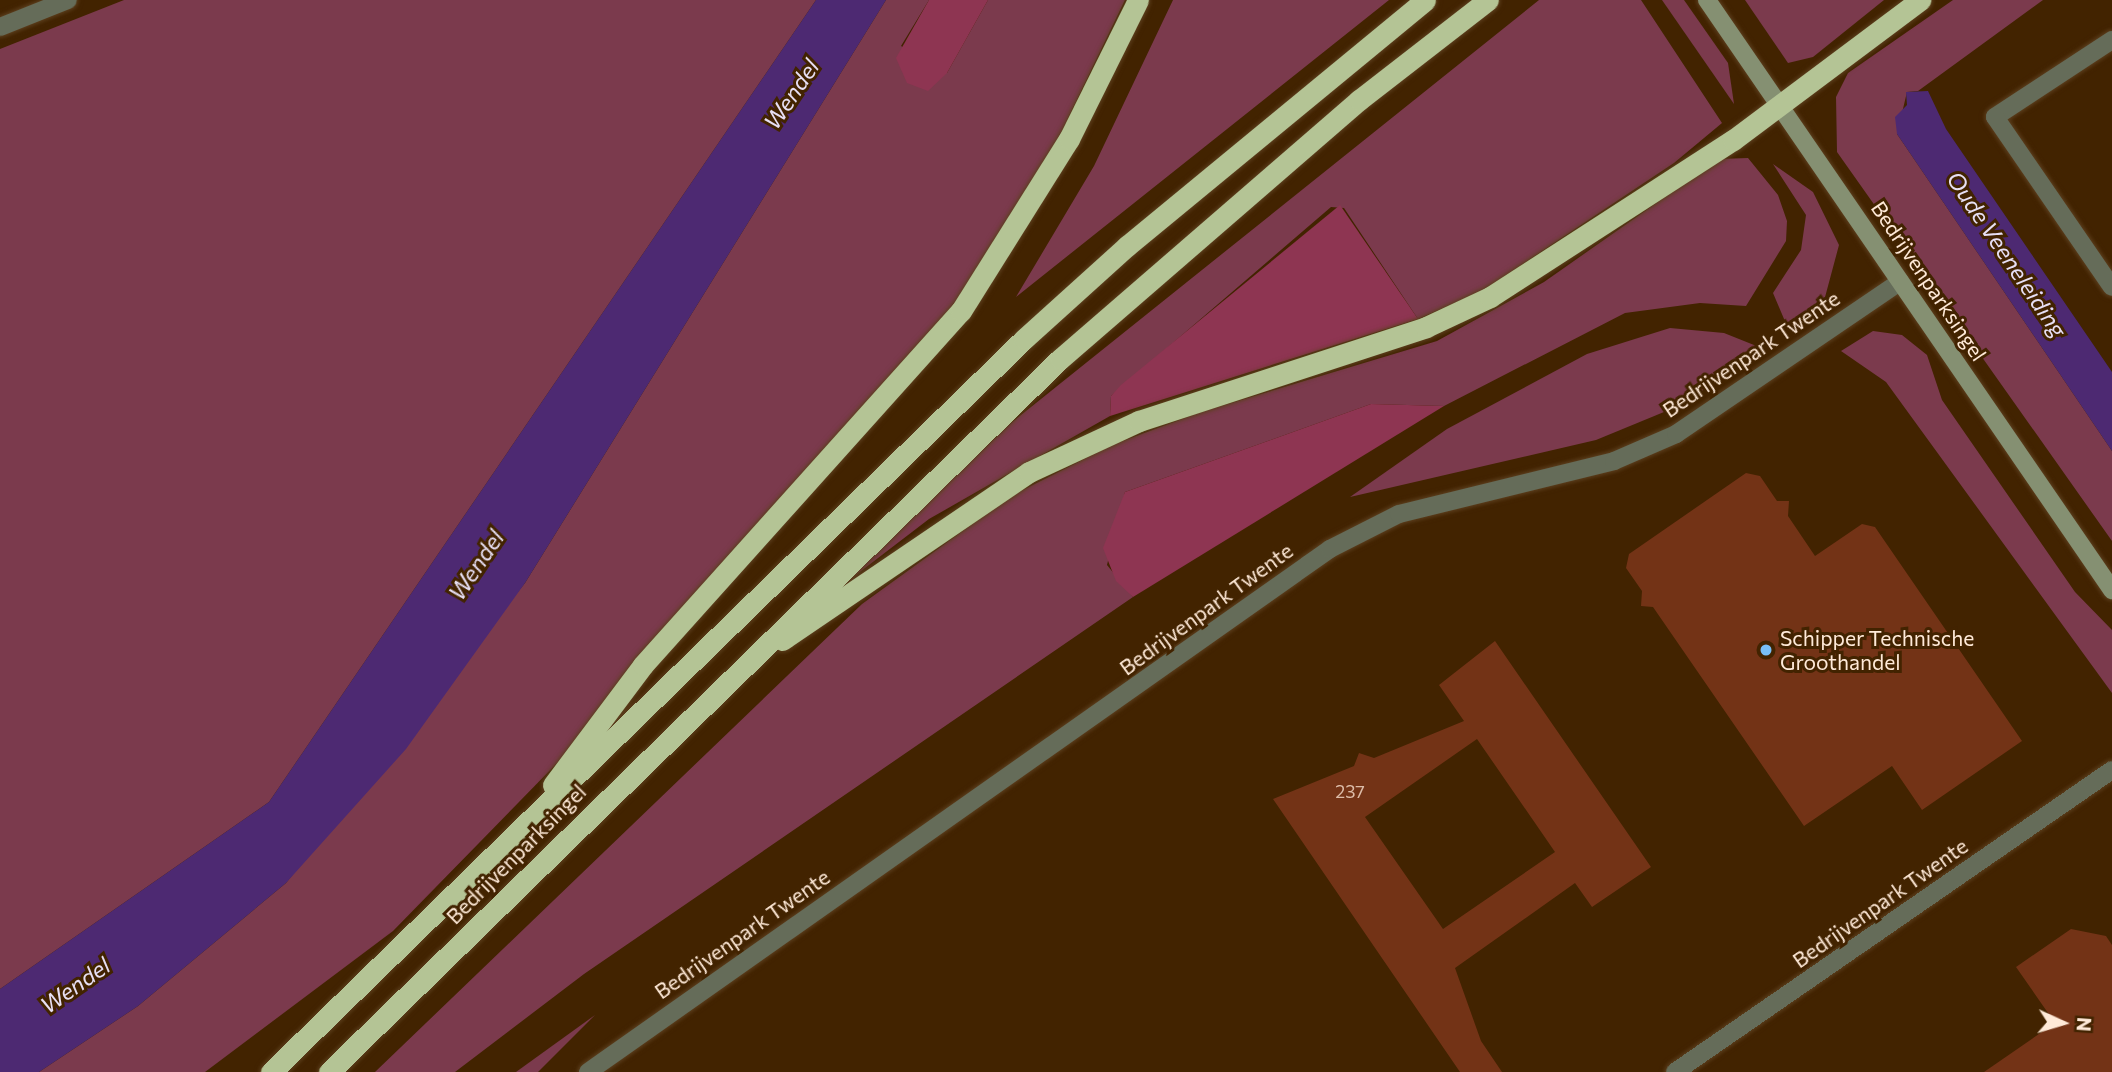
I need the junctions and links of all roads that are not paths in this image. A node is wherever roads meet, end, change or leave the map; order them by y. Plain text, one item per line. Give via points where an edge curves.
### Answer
1 (68, 0) edge
2 (1138, 0) edge
3 (1425, 0) edge
4 (1488, 0) edge
5 (1707, 0) edge
6 (1920, 0) edge
7 (0, 27) edge
8 (2112, 40) edge
9 (1779, 106) junction
10 (1900, 282) junction
11 (2112, 287) edge
12 (2112, 590) edge
13 (736, 671) junction
14 (2112, 770) edge
15 (509, 842) junction
16 (271, 1072) edge
17 (329, 1072) edge
18 (587, 1072) edge
19 (1675, 1072) edge

1 - 7 street
2 - 15 highway via 1069,139 961,311 643,666
3 - 15 highway via 1137,237 1024,339
4 - 13 highway via 1359,100 1168,263
5 - 9 street, Bedrijvenparksingel
6 - 9 highway
8 - 11 street via 1995,117
9 - 10 street, Bedrijvenparksingel
9 - 13 highway via 1490,297 1426,327 1139,421 1029,472
10 - 12 street, Bedrijvenparksingel
10 - 18 street, Bedrijvenpark Twente via 1676,433 1614,461 1399,514 1330,549
13 - 17 highway, Bedrijvenparksingel
14 - 19 street, Bedrijvenpark Twente
15 - 16 highway, Bedrijvenparksingel

